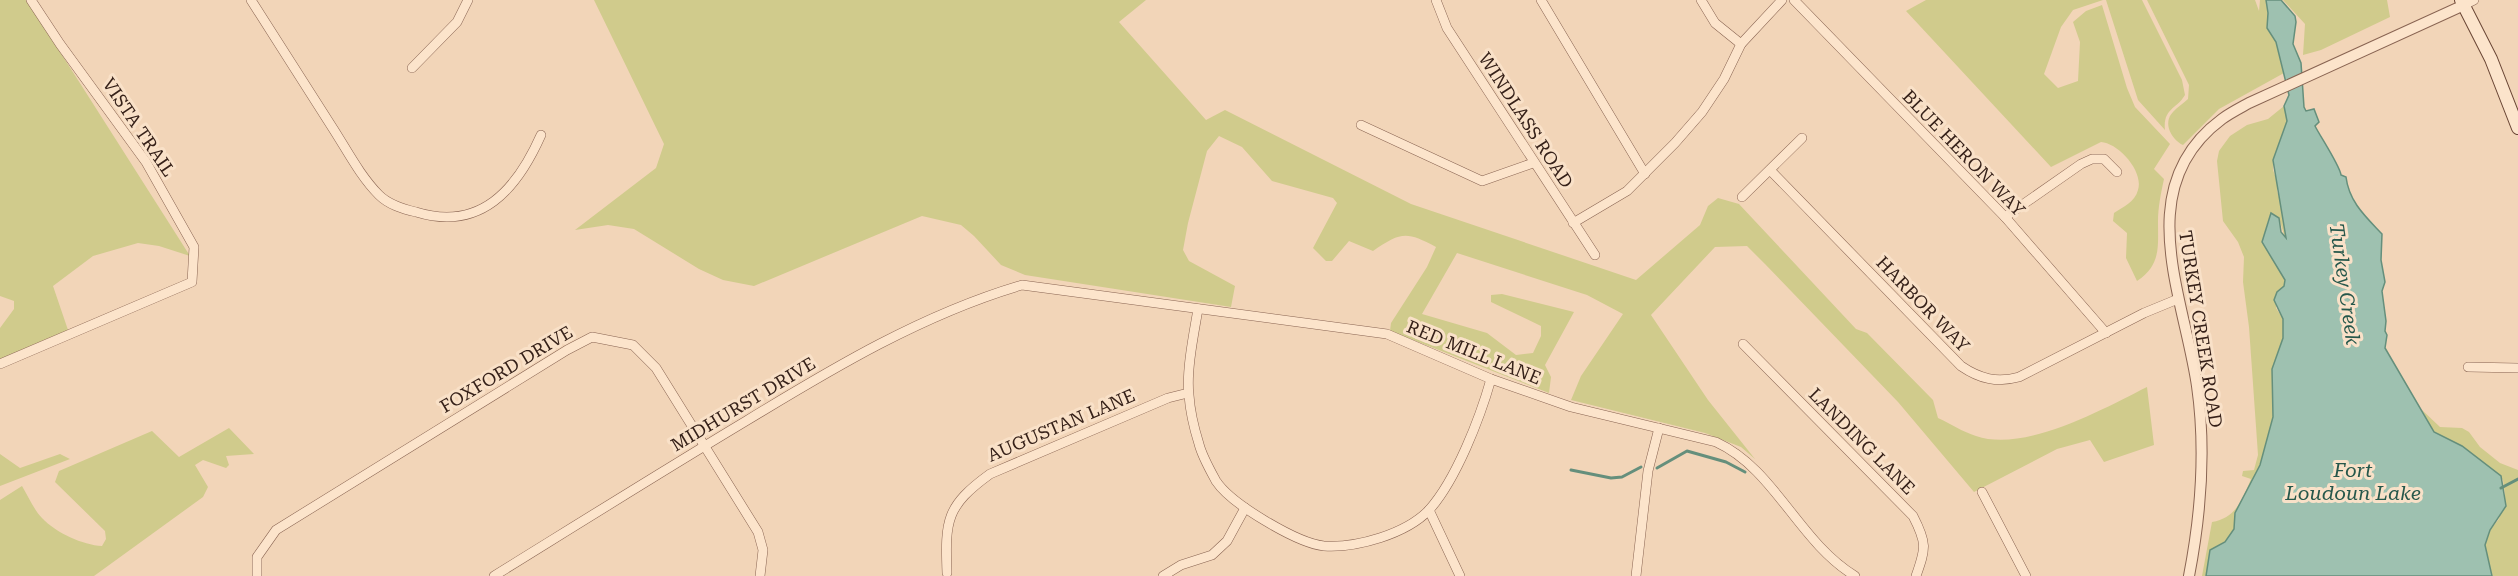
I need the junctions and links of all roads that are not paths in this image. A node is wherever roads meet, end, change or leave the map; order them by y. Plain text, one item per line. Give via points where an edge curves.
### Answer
1 (31, 0) edge
2 (251, 0) edge
3 (468, 0) edge
4 (1436, 0) edge
5 (1541, 0) edge
6 (1701, 0) edge
7 (1782, 0) edge
8 (1794, 0) edge
9 (2466, 2) edge
10 (1741, 44) junction
11 (411, 68) dead end
12 (1361, 125) dead end
13 (2518, 128) edge
14 (542, 135) dead end
15 (1802, 138) dead end
16 (1533, 163) junction
17 (1770, 170) junction
18 (2117, 172) dead end
19 (1645, 174) junction
20 (1742, 197) dead end
21 (2005, 217) junction
22 (1573, 223) junction
23 (1595, 255) dead end
24 (1022, 285) joint
25 (2178, 299) junction
26 (1198, 309) junction
27 (2106, 333) junction
28 (1743, 344) dead end
29 (0, 364) edge
30 (2468, 367) dead end
31 (2518, 368) edge
32 (1491, 379) junction
33 (1188, 393) junction
34 (1659, 428) junction
35 (705, 446) junction
36 (1982, 492) dead end
37 (1245, 508) junction
38 (1429, 510) junction
39 (947, 573) dead end
40 (257, 576) edge
41 (494, 576) edge
42 (760, 576) edge
43 (1163, 576) edge
44 (1460, 576) edge
45 (1636, 576) edge
46 (1855, 576) edge
47 (1916, 576) edge
48 (2026, 576) edge
49 (2189, 576) edge

1 - 29 street, VISTA TRAIL via 146,162 194,247 192,282
2 - 14 street via 357,166 380,196 392,204 431,217 459,216 487,206 513,186
3 - 11 street via 457,22
4 - 16 street, WINDLASS ROAD via 1447,28
5 - 19 street
6 - 10 street via 1715,23
7 - 10 street
8 - 21 street, BLUE HERON WAY
9 - 13 main road
9 - 25 street, TURKEY CREEK ROAD via 2249,103 2221,120 2189,154 2170,202 2168,228
10 - 19 street via 1702,112
12 - 16 street via 1482,181
15 - 17 street
16 - 22 street, WINDLASS ROAD
17 - 20 street
17 - 27 street, HARBOR WAY via 1974,375 2000,381 2019,377
18 - 21 street via 2104,159 2092,159
19 - 22 street via 1627,191
21 - 27 street, BLUE HERON WAY
22 - 23 street, WINDLASS ROAD
24 - 26 street, RED MILL LANE
24 - 35 street, MIDHURST DRIVE via 913,328 848,359
25 - 27 street, HARBOR WAY
25 - 49 street, TURKEY CREEK ROAD via 2201,424 2199,514
26 - 32 street, RED MILL LANE via 1387,334
26 - 33 street
28 - 47 street, LANDING LANE via 1913,516 1922,534 1924,553
30 - 31 street
32 - 34 street, RED MILL LANE via 1571,407
32 - 38 street via 1452,477
33 - 37 street via 1199,446 1217,482
33 - 39 street, AUGUSTAN LANE via 1168,398 982,479 966,491 952,511 946,539
34 - 45 street via 1648,471
34 - 46 street, RED MILL LANE via 1731,449 1750,464 1811,540
35 - 40 street, FOXFORD DRIVE via 656,368 633,345 592,337 276,530 257,557
35 - 41 street, MIDHURST DRIVE
35 - 42 street, FOXFORD DRIVE via 758,532 763,550
36 - 48 street
37 - 38 street via 1284,532 1323,546 1371,541 1405,529
37 - 43 street via 1227,541 1212,555 1181,565
38 - 44 street

